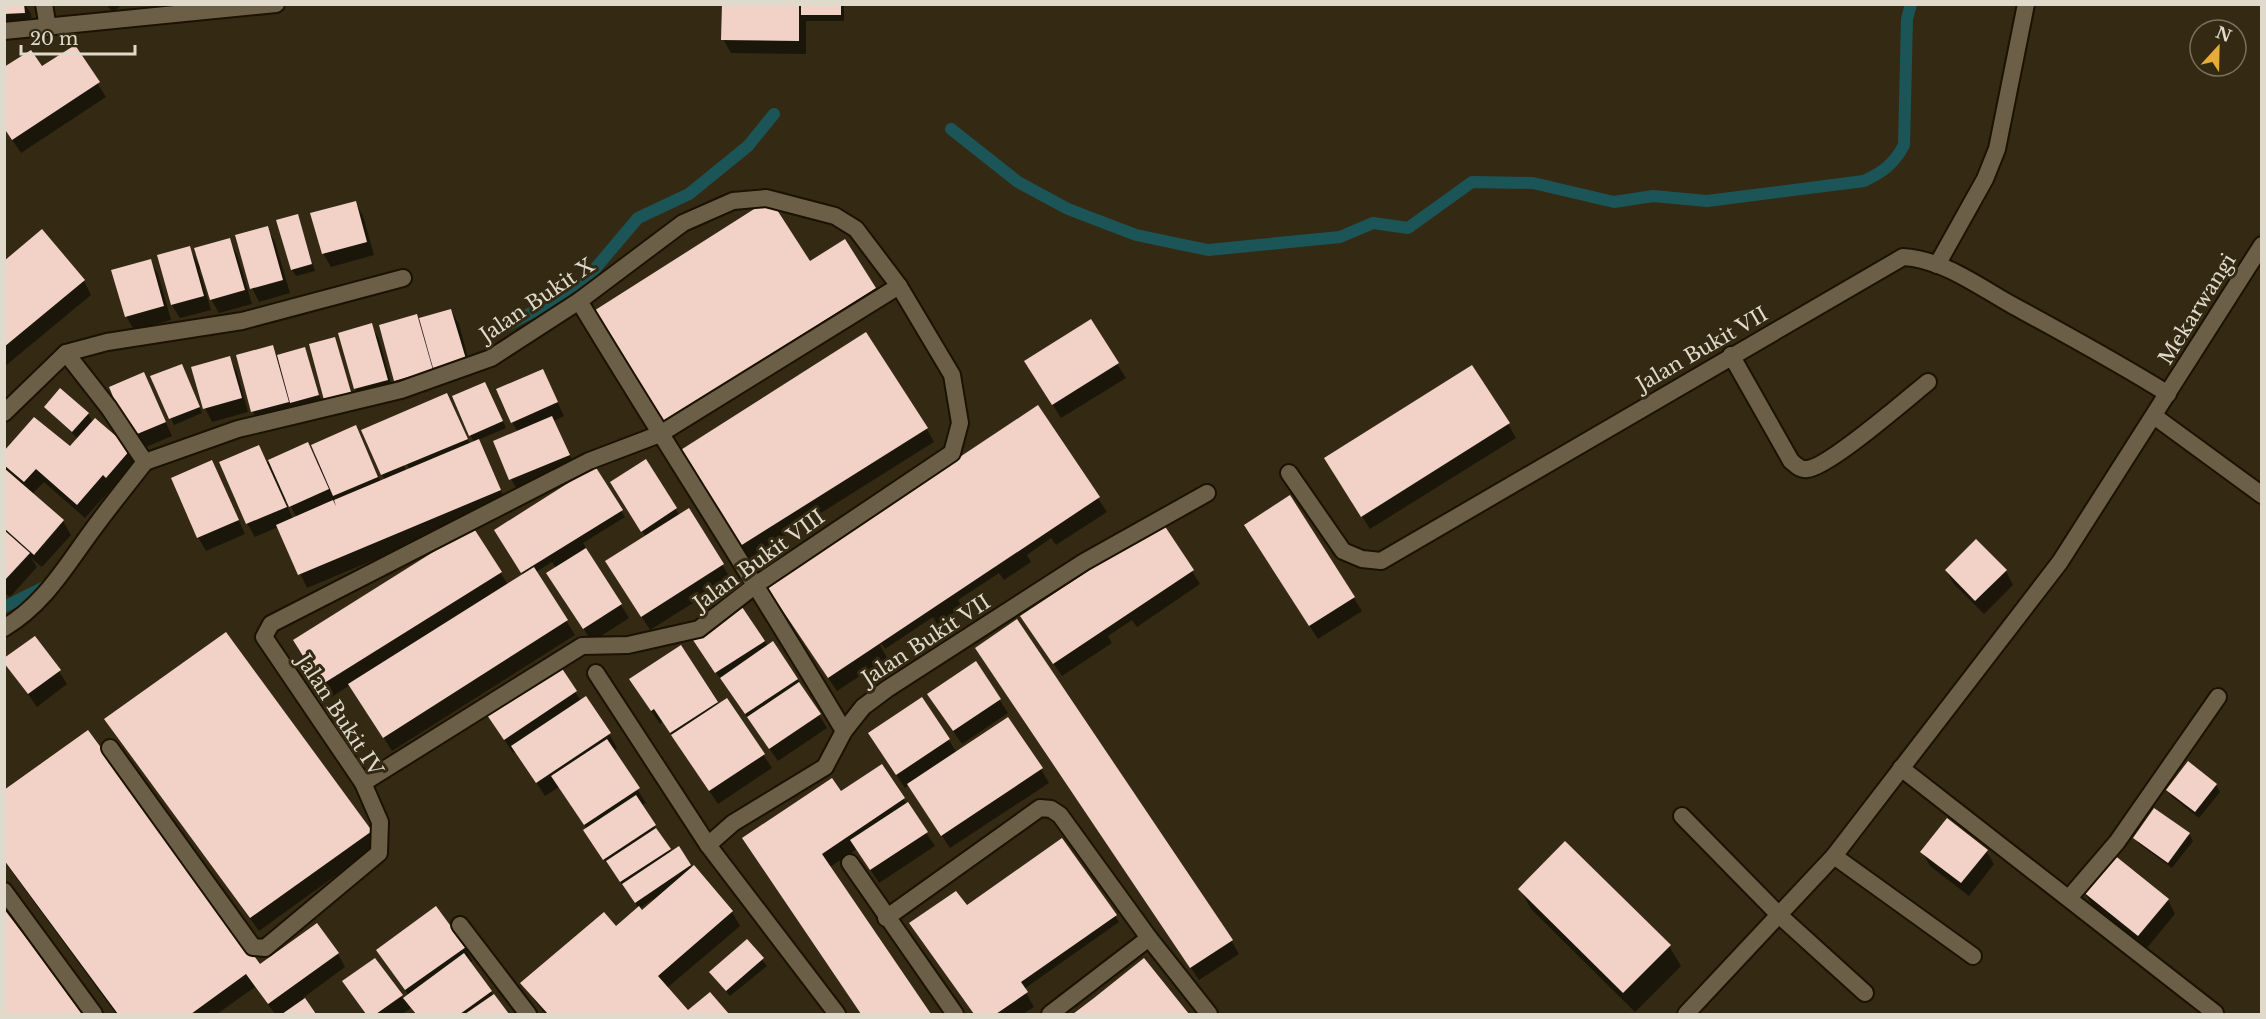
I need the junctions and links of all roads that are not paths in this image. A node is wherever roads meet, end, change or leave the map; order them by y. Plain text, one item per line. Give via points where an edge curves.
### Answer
1 (44, 4) edge
2 (276, 4) edge
3 (2026, 4) edge
4 (221, 8) edge
5 (48, 28) junction
6 (4, 32) edge
7 (2262, 245) edge
8 (1937, 265) junction
9 (403, 278) dead end
10 (899, 286) junction
11 (579, 301) junction
12 (66, 353) junction
13 (1731, 355) junction
14 (1928, 382) dead end
15 (2168, 394) junction
16 (4, 413) edge
17 (2154, 416) junction
18 (660, 434) junction
19 (145, 462) junction
20 (1289, 472) dead end
21 (1207, 493) dead end
22 (2262, 495) edge
23 (757, 584) junction
24 (4, 628) edge
25 (596, 673) dead end
26 (2218, 697) dead end
27 (844, 731) junction
28 (110, 748) dead end
29 (1901, 768) junction
30 (363, 783) junction
31 (1682, 816) dead end
32 (712, 851) junction
33 (1834, 856) junction
34 (850, 863) dead end
35 (4, 891) edge
36 (2069, 898) junction
37 (1779, 915) junction
38 (886, 918) junction
39 (460, 925) dead end
40 (1149, 938) junction
41 (1973, 956) dead end
42 (1865, 993) dead end
43 (2215, 1013) dead end
44 (94, 1014) edge
45 (528, 1014) edge
46 (837, 1014) edge
47 (955, 1014) edge
48 (1050, 1014) edge
49 (1209, 1014) edge
50 (1686, 1014) edge

1 - 5 street
2 - 4 street
3 - 8 street via 1997,149 1985,179
4 - 5 street
5 - 6 street
7 - 15 street, Mekarwangi
8 - 13 street, Jalan Bukit VII via 1903,257
8 - 15 street, Jalan Bukit VII via 2123,365
9 - 12 street via 242,321 107,342
10 - 11 street, Jalan Bukit X via 856,229 835,216 766,198 733,201 683,223
10 - 18 street
10 - 23 street, Jalan Bukit VIII via 952,375 960,423 952,453
11 - 18 street
11 - 19 street, Jalan Bukit X via 491,358 401,390 238,429
12 - 16 street
12 - 19 street via 110,408
13 - 14 street via 1791,461 1800,468 1808,469 1840,451
13 - 20 street, Jalan Bukit VII via 1381,561 1343,551
15 - 17 street, Mekarwangi
17 - 22 street
17 - 29 street, Mekarwangi via 2060,562
18 - 23 street
18 - 30 street, Jalan Bukit IV via 589,461 271,624 264,637
19 - 24 street via 62,575 21,618
21 - 27 street, Jalan Bukit VII via 1084,562 887,688 863,707
23 - 27 street
23 - 30 street, Jalan Bukit VIII via 699,629 628,645 582,646
25 - 32 street
26 - 36 street via 2117,842
27 - 32 street, Jalan Bukit VII via 825,767 733,823
28 - 30 street, Jalan Bukit IV via 256,949 265,948 379,853 380,822
29 - 33 street, Mekarwangi
29 - 36 street
31 - 37 street
32 - 46 street
33 - 37 street, Mekarwangi
33 - 41 street
34 - 38 street
35 - 44 street
36 - 43 street
37 - 42 street
37 - 50 street, Mekarwangi
38 - 40 street via 1040,808 1060,815
38 - 47 street
39 - 45 street
40 - 48 street
40 - 49 street

